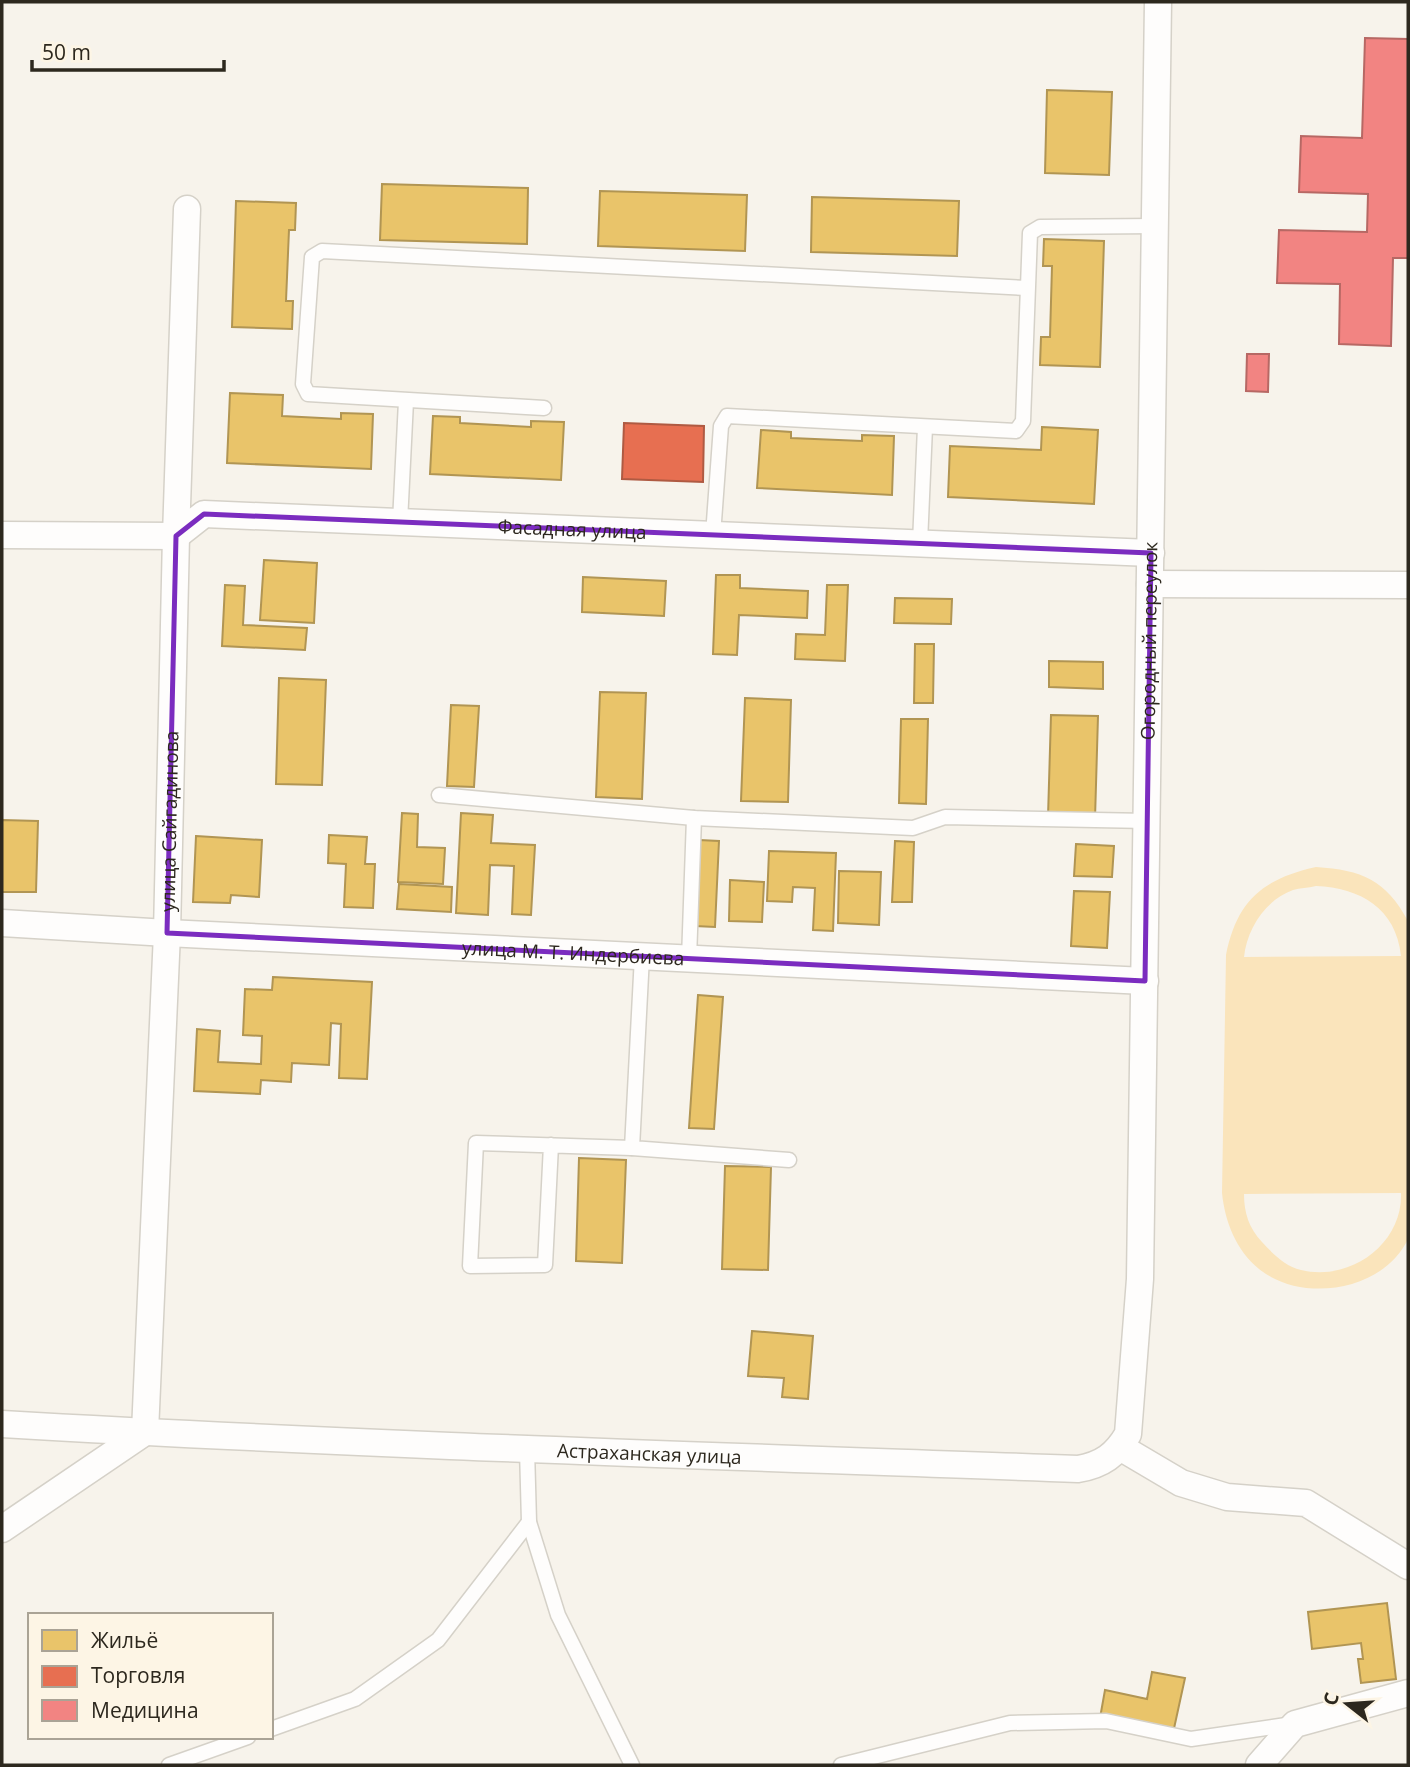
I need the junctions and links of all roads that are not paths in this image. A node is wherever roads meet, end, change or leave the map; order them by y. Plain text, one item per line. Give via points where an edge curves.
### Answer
1 (1158, 2) edge
2 (187, 209) dead end
3 (1155, 226) junction
4 (1027, 288) junction
5 (406, 401) junction
6 (544, 408) dead end
7 (925, 427) junction
8 (400, 522) junction
9 (2, 535) edge
10 (713, 535) junction
11 (176, 536) junction
12 (920, 543) junction
13 (1151, 553) junction
14 (1150, 584) junction
15 (1408, 585) edge
16 (439, 795) dead end
17 (694, 818) junction
18 (1148, 821) junction
19 (2, 923) edge
20 (167, 933) junction
21 (642, 956) junction
22 (689, 958) junction
23 (1145, 981) junction
24 (551, 1145) junction
25 (632, 1148) junction
26 (789, 1160) dead end
27 (2, 1424) edge
28 (145, 1432) junction
29 (1120, 1447) junction
30 (527, 1448) junction
31 (530, 1522) junction
32 (2, 1530) edge
33 (1408, 1566) edge
34 (1408, 1693) edge
35 (1294, 1724) junction
36 (273, 1728) edge
37 (242, 1739) edge
38 (169, 1765) edge
39 (632, 1765) edge
40 (841, 1765) edge
41 (1259, 1765) edge

1 - 3 street, Огородный переулок
2 - 11 street, улица Сайгадинова
3 - 4 lane via 1034,228 1028,238
3 - 13 street, Огородный переулок
4 - 5 lane via 316,253 310,262 304,389 314,396
4 - 7 lane via 1021,427 1010,432
5 - 6 lane
5 - 8 lane
7 - 10 lane via 727,416 720,426
7 - 12 lane
8 - 10 street, Фасадная улица
8 - 11 street, Фасадная улица via 204,514
9 - 11 street
10 - 12 street, Фасадная улица
11 - 20 street, улица Сайгадинова
12 - 13 street, Фасадная улица
13 - 14 street, Огородный переулок
14 - 15 street
14 - 18 street, Огородный переулок
16 - 17 lane
17 - 18 lane via 913,828 945,817
17 - 22 lane
18 - 23 street, Огородный переулок
19 - 20 street, улица М. Т. Индербиева
20 - 21 street, улица М. Т. Индербиева
20 - 28 street, улица Сайгадинова
21 - 22 street, улица М. Т. Индербиева
21 - 25 lane
22 - 23 street, улица М. Т. Индербиева
23 - 29 street, Огородный переулок via 1140,1279 1128,1433
24 - 24 lane via 476,1143 470,1266 545,1265
24 - 25 lane
25 - 26 lane
27 - 28 street, Астраханская улица
28 - 30 street, Астраханская улица
28 - 32 street
29 - 30 street, Астраханская улица via 1095,1466 1078,1469
29 - 33 street via 1181,1483 1216,1494 1306,1503
30 - 31 lane
31 - 36 lane via 438,1640 355,1699
31 - 39 lane via 558,1615
34 - 35 street
35 - 40 lane via 1191,1739 1106,1721 1010,1723
35 - 41 street
37 - 38 lane

